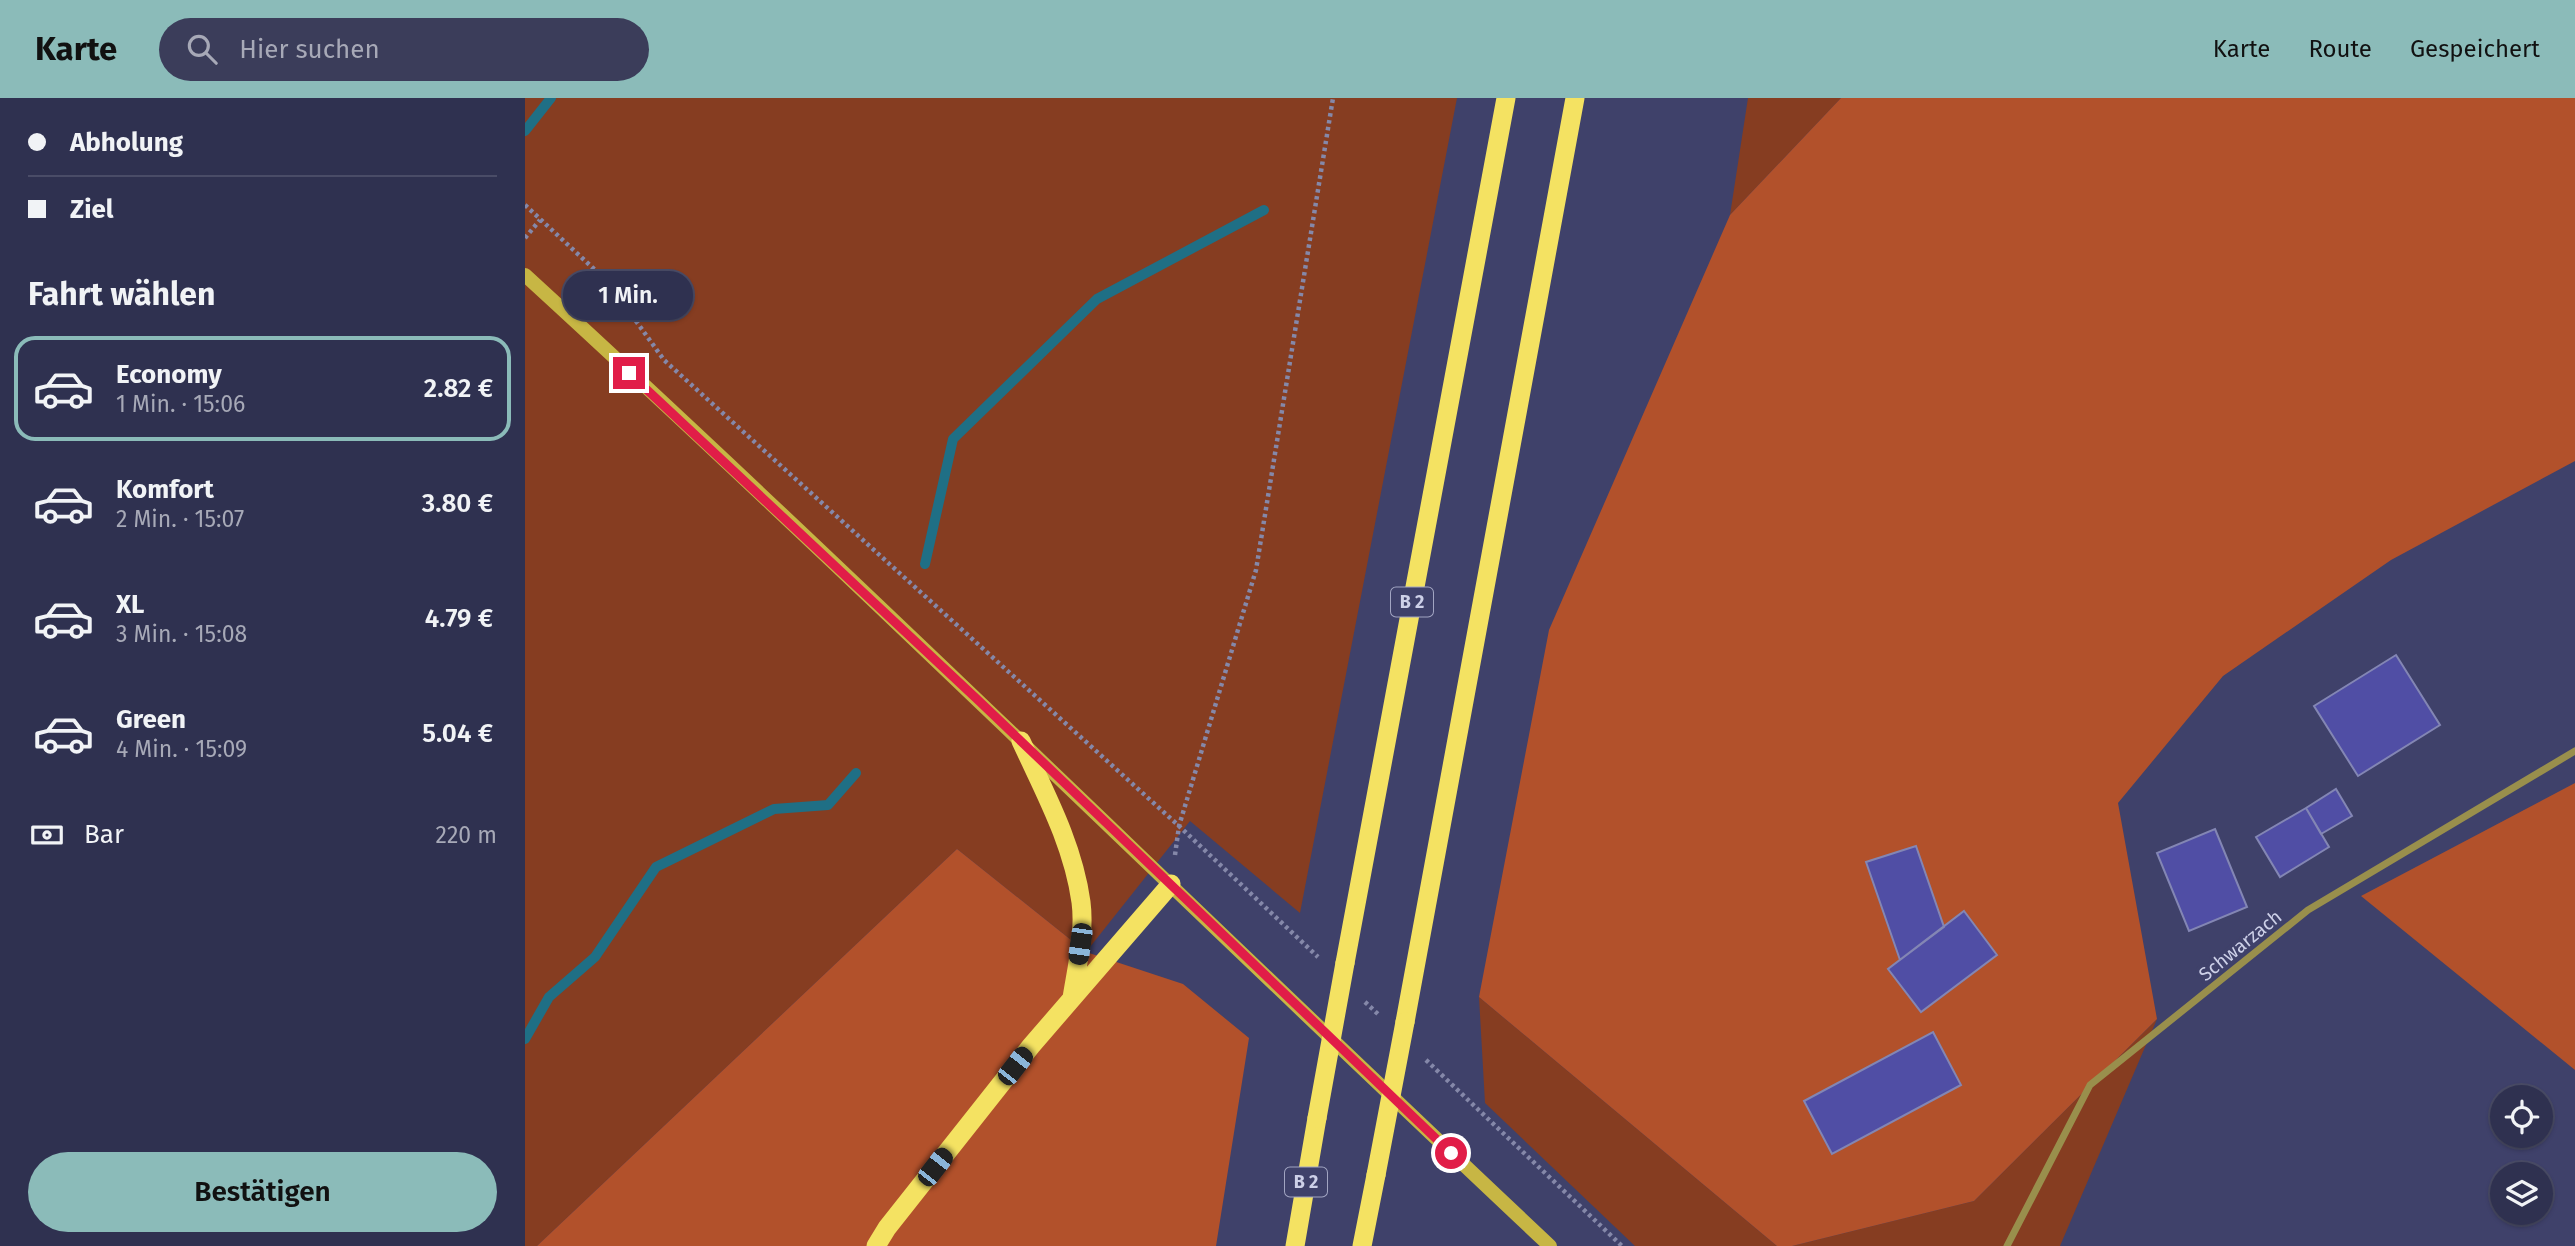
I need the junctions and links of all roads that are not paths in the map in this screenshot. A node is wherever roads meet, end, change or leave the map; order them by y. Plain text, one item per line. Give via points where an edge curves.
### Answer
1 (1506, 98) edge
2 (1575, 98) edge
3 (529, 279) edge
4 (1021, 741) junction
5 (2575, 751) edge
6 (1171, 884) junction
7 (1072, 999) junction
8 (876, 1246) edge
9 (1294, 1246) edge
10 (1362, 1246) edge
11 (1551, 1246) edge
12 (2007, 1246) edge

1 - 9 highway, B 2, bridge
2 - 10 highway, bridge
3 - 4 main road
4 - 6 main road
4 - 7 highway via 1065,838 1081,902
5 - 12 street, Schwarzach via 2308,910 2090,1085
6 - 7 highway
6 - 11 main road
7 - 8 highway

